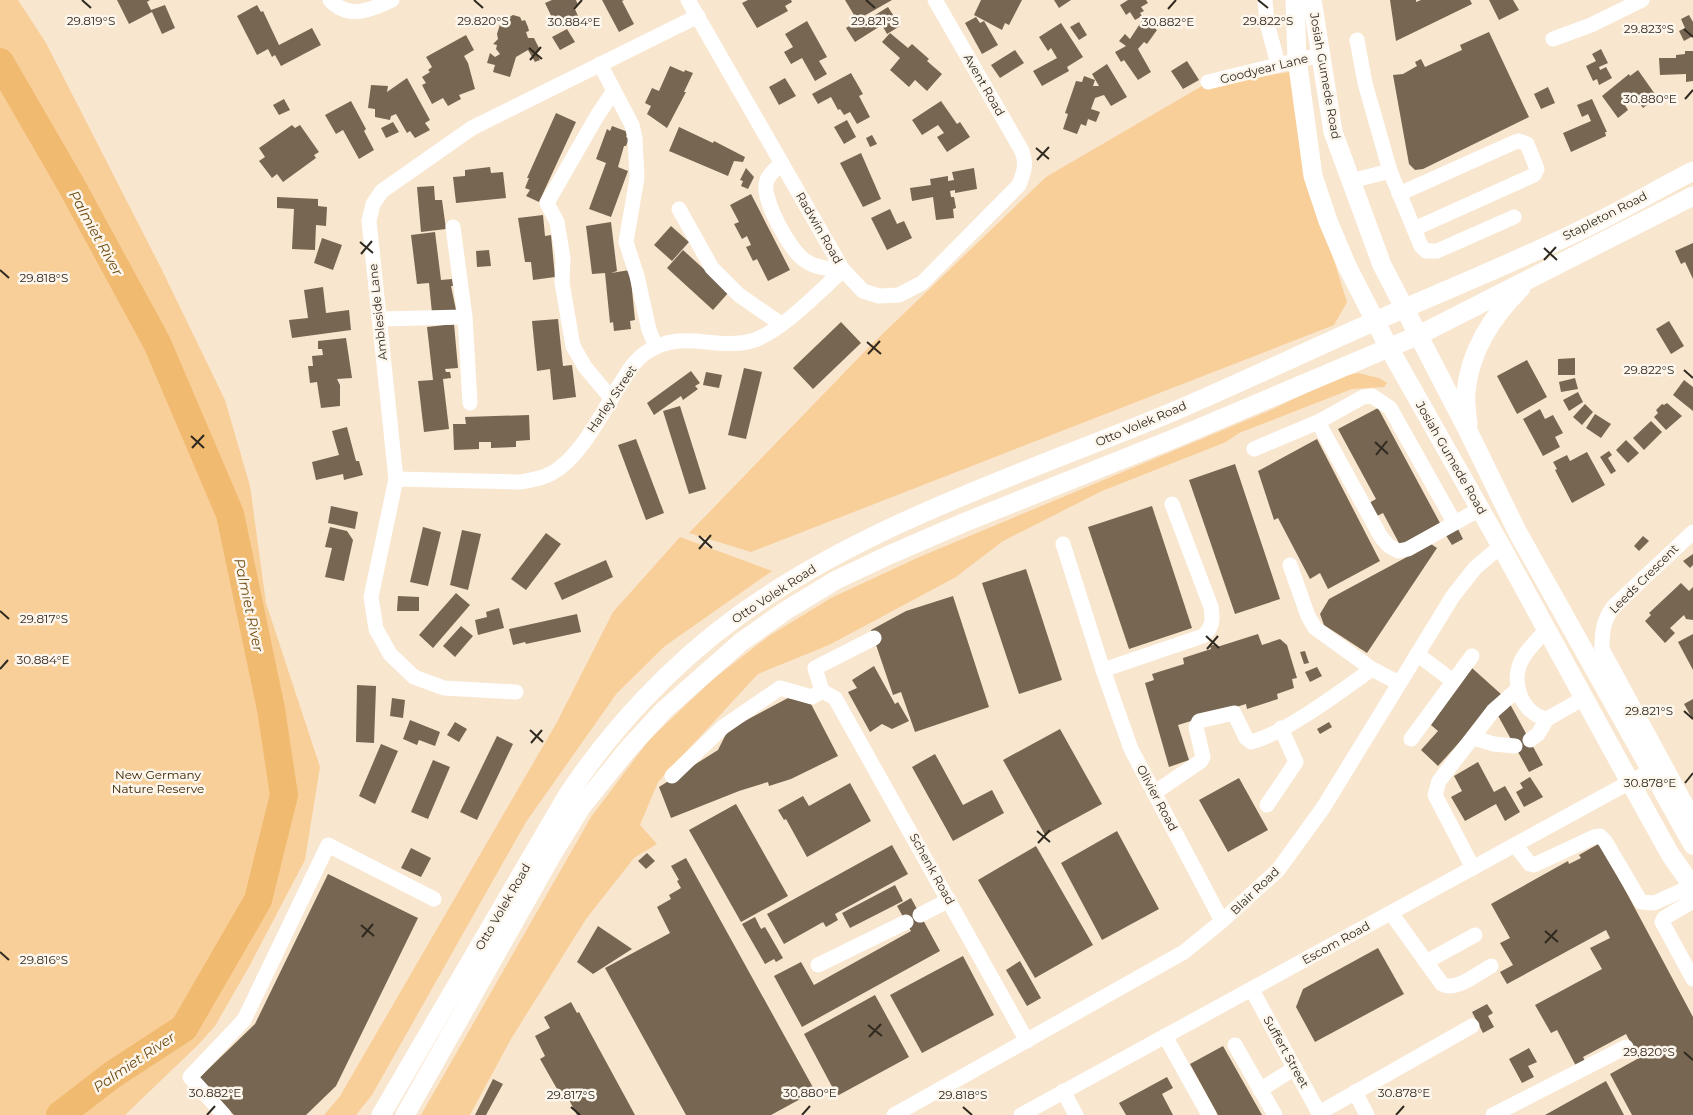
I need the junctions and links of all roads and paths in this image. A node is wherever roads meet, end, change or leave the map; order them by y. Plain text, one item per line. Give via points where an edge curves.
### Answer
1 (330, 0) edge
2 (392, 0) edge
3 (688, 0) edge
4 (935, 0) edge
5 (1265, 0) edge
6 (1295, 0) edge
7 (1312, 0) edge
8 (1642, 0) edge
9 (698, 16) junction
10 (1553, 39) dead end
11 (1357, 40) dead end
12 (1320, 56) junction
13 (1297, 59) junction
14 (600, 64) junction
15 (1278, 64) junction
16 (1208, 82) dead end
17 (613, 92) junction
18 (782, 163) junction
19 (1024, 171) joint
20 (1390, 171) junction
21 (1693, 171) edge
22 (1351, 181) junction
23 (1399, 194) junction
24 (1693, 196) edge
25 (679, 209) dead end
26 (1514, 217) dead end
27 (453, 227) dead end
28 (1414, 229) junction
29 (843, 270) junction
30 (1531, 278) junction
31 (1406, 308) junction
32 (465, 317) junction
33 (379, 319) junction
34 (1375, 321) junction
35 (781, 324) junction
36 (1418, 335) junction
37 (656, 347) junction
38 (1389, 348) junction
39 (611, 398) junction
40 (470, 403) dead end
41 (1318, 422) junction
42 (1468, 431) junction
43 (1254, 449) dead end
44 (396, 479) junction
45 (1172, 504) dead end
46 (1480, 509) junction
47 (1454, 522) junction
48 (1693, 532) edge
49 (1064, 544) dead end
50 (1501, 546) junction
51 (1290, 564) dead end
52 (1547, 629) junction
53 (874, 638) dead end
54 (1417, 654) junction
55 (1472, 656) dead end
56 (1372, 669) junction
57 (1103, 670) junction
58 (1453, 681) junction
59 (1399, 683) junction
60 (1518, 689) junction
61 (516, 692) dead end
62 (828, 694) junction
63 (1584, 698) junction
64 (1547, 719) junction
65 (1281, 728) junction
66 (1473, 738) junction
67 (1410, 739) dead end
68 (1530, 740) dead end
69 (1514, 746) dead end
70 (1650, 771) junction
71 (672, 776) dead end
72 (1630, 782) junction
73 (1154, 793) junction
74 (1268, 805) dead end
75 (1693, 817) edge
76 (1693, 843) edge
77 (1515, 845) junction
78 (1670, 854) junction
79 (1473, 868) junction
80 (1693, 886) edge
81 (434, 899) dead end
82 (949, 900) junction
83 (1693, 901) edge
84 (1391, 913) junction
85 (920, 915) dead end
86 (1222, 921) junction
87 (906, 922) dead end
88 (1475, 934) dead end
89 (1426, 962) junction
90 (818, 966) dead end
91 (1491, 966) dead end
92 (1693, 979) edge
93 (1252, 990) junction
94 (1472, 1026) dead end
95 (1165, 1036) junction
96 (1027, 1040) junction
97 (1234, 1045) dead end
98 (1626, 1047) dead end
99 (1295, 1068) junction
100 (1260, 1090) junction
101 (1064, 1091) junction
102 (1355, 1092) junction
103 (1320, 1114) edge
104 (224, 1115) edge
105 (381, 1115) edge
106 (405, 1115) edge
107 (894, 1115) edge
108 (1021, 1115) edge
109 (1076, 1115) edge
110 (1209, 1115) edge
111 (1275, 1115) edge
112 (1367, 1115) edge
113 (1493, 1115) edge

1 - 2 street via 353,13 372,10
3 - 9 street, Radwin Road
4 - 19 street, Avent Road via 1022,151 1026,161
5 - 15 street via 1267,23
6 - 13 main road, Josiah Gumede Road
7 - 12 main road, Josiah Gumede Road
8 - 10 street
9 - 14 street, Ambleside Lane
9 - 18 street, Radwin Road
11 - 20 street via 1365,83
12 - 13 street, Goodyear Lane
12 - 22 main road, Josiah Gumede Road via 1332,132
13 - 15 street, Goodyear Lane
13 - 34 main road, Josiah Gumede Road via 1313,176 1347,266
14 - 17 street
14 - 33 street, Ambleside Lane via 472,128 382,190 373,204 369,221
15 - 16 street, Goodyear Lane
17 - 37 street via 632,125 635,138 637,178 626,242
17 - 39 street via 547,203 557,222 563,258 562,284 573,346 585,367
18 - 29 street, Radwin Road
18 - 29 street via 767,178 765,185 788,241 806,262
19 - 29 street, Radwin Road via 1019,184 922,283 899,295 879,296 863,291
20 - 22 street
20 - 23 street
21 - 31 main road, Stapleton Road via 1587,227
22 - 31 main road, Josiah Gumede Road via 1382,265
23 - 28 street
23 - 28 street via 1519,141 1527,144 1537,169 1532,177
24 - 30 main road, Stapleton Road
25 - 35 street via 712,268 739,295
26 - 28 street via 1437,251 1426,251
27 - 32 street
29 - 35 street, Harley Street
30 - 36 main road, Stapleton Road
30 - 42 main road via 1499,312 1481,340 1466,393
31 - 34 main road, Stapleton Road
31 - 36 main road, Josiah Gumede Road
32 - 33 street
32 - 40 street
33 - 44 street, Ambleside Lane
34 - 38 main road, Josiah Gumede Road
34 - 105 main road, Otto Volek Road via 1172,412 878,535 830,559 737,617 651,693 588,764
35 - 37 street, Harley Street via 764,336 735,344 682,340
36 - 38 main road, Otto Volek Road
36 - 42 main road, Josiah Gumede Road
37 - 39 street, Harley Street via 632,366
38 - 46 main road, Josiah Gumede Road
38 - 106 main road, Otto Volek Road via 889,555 836,580 741,642 664,710 582,806
39 - 44 street, Harley Street via 566,464 538,479 520,482
41 - 43 street
41 - 47 street via 1363,397 1382,400 1390,408
41 - 47 street via 1389,546 1398,551 1408,549
42 - 70 main road, Josiah Gumede Road via 1518,533
44 - 61 street, Ambleside Lane via 370,597 381,641 399,665 414,677 444,688
45 - 57 street via 1211,607 1213,622 1210,630 1203,636
46 - 47 street
46 - 50 main road, Josiah Gumede Road
48 - 75 street, Leeds Crescent via 1613,607 1605,619 1602,634 1602,650
49 - 57 street, Olivier Road
50 - 52 main road, Josiah Gumede Road
50 - 54 street, Blair Road via 1465,580
51 - 56 street via 1315,628
52 - 60 street via 1523,657
52 - 63 main road, Josiah Gumede Road
53 - 62 street, Schenk Road via 816,668
54 - 58 street
54 - 59 street, Blair Road
55 - 58 street
56 - 59 street
56 - 65 street
57 - 73 street, Olivier Road via 1131,749
58 - 67 street
59 - 86 street, Blair Road via 1323,808 1278,870
60 - 64 street via 1526,707 1538,717
60 - 66 street via 1493,711
62 - 71 street via 812,697 780,688 723,727
62 - 82 street, Schenk Road
63 - 64 street
63 - 72 main road, Josiah Gumede Road
64 - 68 street
65 - 73 street via 1251,742 1234,713 1199,721 1196,727 1203,757 1201,761
65 - 74 street via 1296,762
66 - 69 street
66 - 79 street via 1438,781 1436,795
70 - 72 street, Escom Road
70 - 76 main road, Josiah Gumede Road
72 - 77 street, Escom Road
72 - 78 main road, Josiah Gumede Road
73 - 86 street, Olivier Road
76 - 78 street
77 - 79 street, Escom Road
77 - 80 street via 1534,865 1600,836 1641,902 1654,904
78 - 80 main road, Josiah Gumede Road
79 - 84 street, Escom Road
81 - 104 street via 328,845 244,1020 190,1077
82 - 85 street
82 - 96 street, Schenk Road
83 - 92 street via 1662,922
84 - 89 street
84 - 93 street, Escom Road
86 - 96 street, Blair Road via 1184,952
87 - 90 street
88 - 89 street
89 - 91 street via 1442,984 1450,988
93 - 95 street, Escom Road
93 - 99 street, Suffert Street
94 - 102 street
95 - 101 street, Escom Road
95 - 110 street
96 - 107 street, Blair Road
97 - 100 street
98 - 113 street
99 - 100 street
99 - 103 street, Suffert Street
100 - 111 street
101 - 108 street, Escom Road
101 - 109 street
102 - 103 street
102 - 112 street

